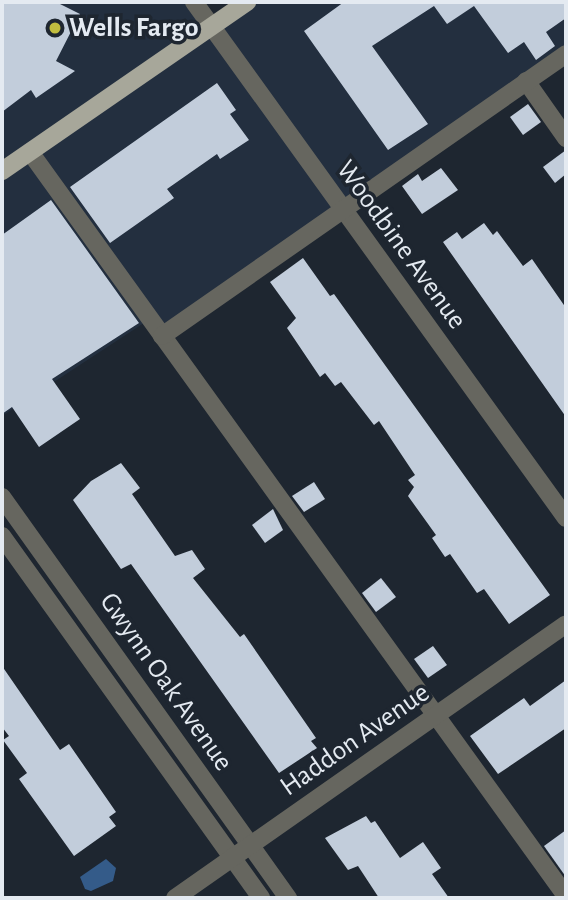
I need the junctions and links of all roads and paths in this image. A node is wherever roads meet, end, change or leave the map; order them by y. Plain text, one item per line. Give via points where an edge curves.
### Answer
1 (194, 2) edge
2 (247, 2) edge
3 (212, 26) junction
4 (566, 54) edge
5 (527, 81) junction
6 (566, 138) edge
7 (30, 152) junction
8 (2, 172) edge
9 (341, 206) junction
10 (162, 335) junction
11 (2, 496) edge
12 (566, 518) edge
13 (2, 536) edge
14 (566, 624) edge
15 (436, 715) junction
16 (250, 845) junction
17 (233, 858) junction
18 (566, 896) edge
19 (175, 898) edge
20 (261, 898) edge
21 (288, 898) edge

1 - 3 street, Woodbine Avenue
2 - 3 main road
3 - 7 main road
3 - 9 street, Woodbine Avenue
4 - 5 street
5 - 6 street
5 - 9 street
7 - 8 main road
7 - 10 street
9 - 10 street
9 - 12 street, Woodbine Avenue
10 - 15 street
11 - 16 street, Gwynn Oak Avenue
13 - 17 street, Gwynn Oak Avenue
14 - 15 street, Haddon Avenue
15 - 16 street, Haddon Avenue
15 - 18 street
16 - 17 street, Haddon Avenue
16 - 21 street, Gwynn Oak Avenue
17 - 19 street, Haddon Avenue
17 - 20 street, Gwynn Oak Avenue

